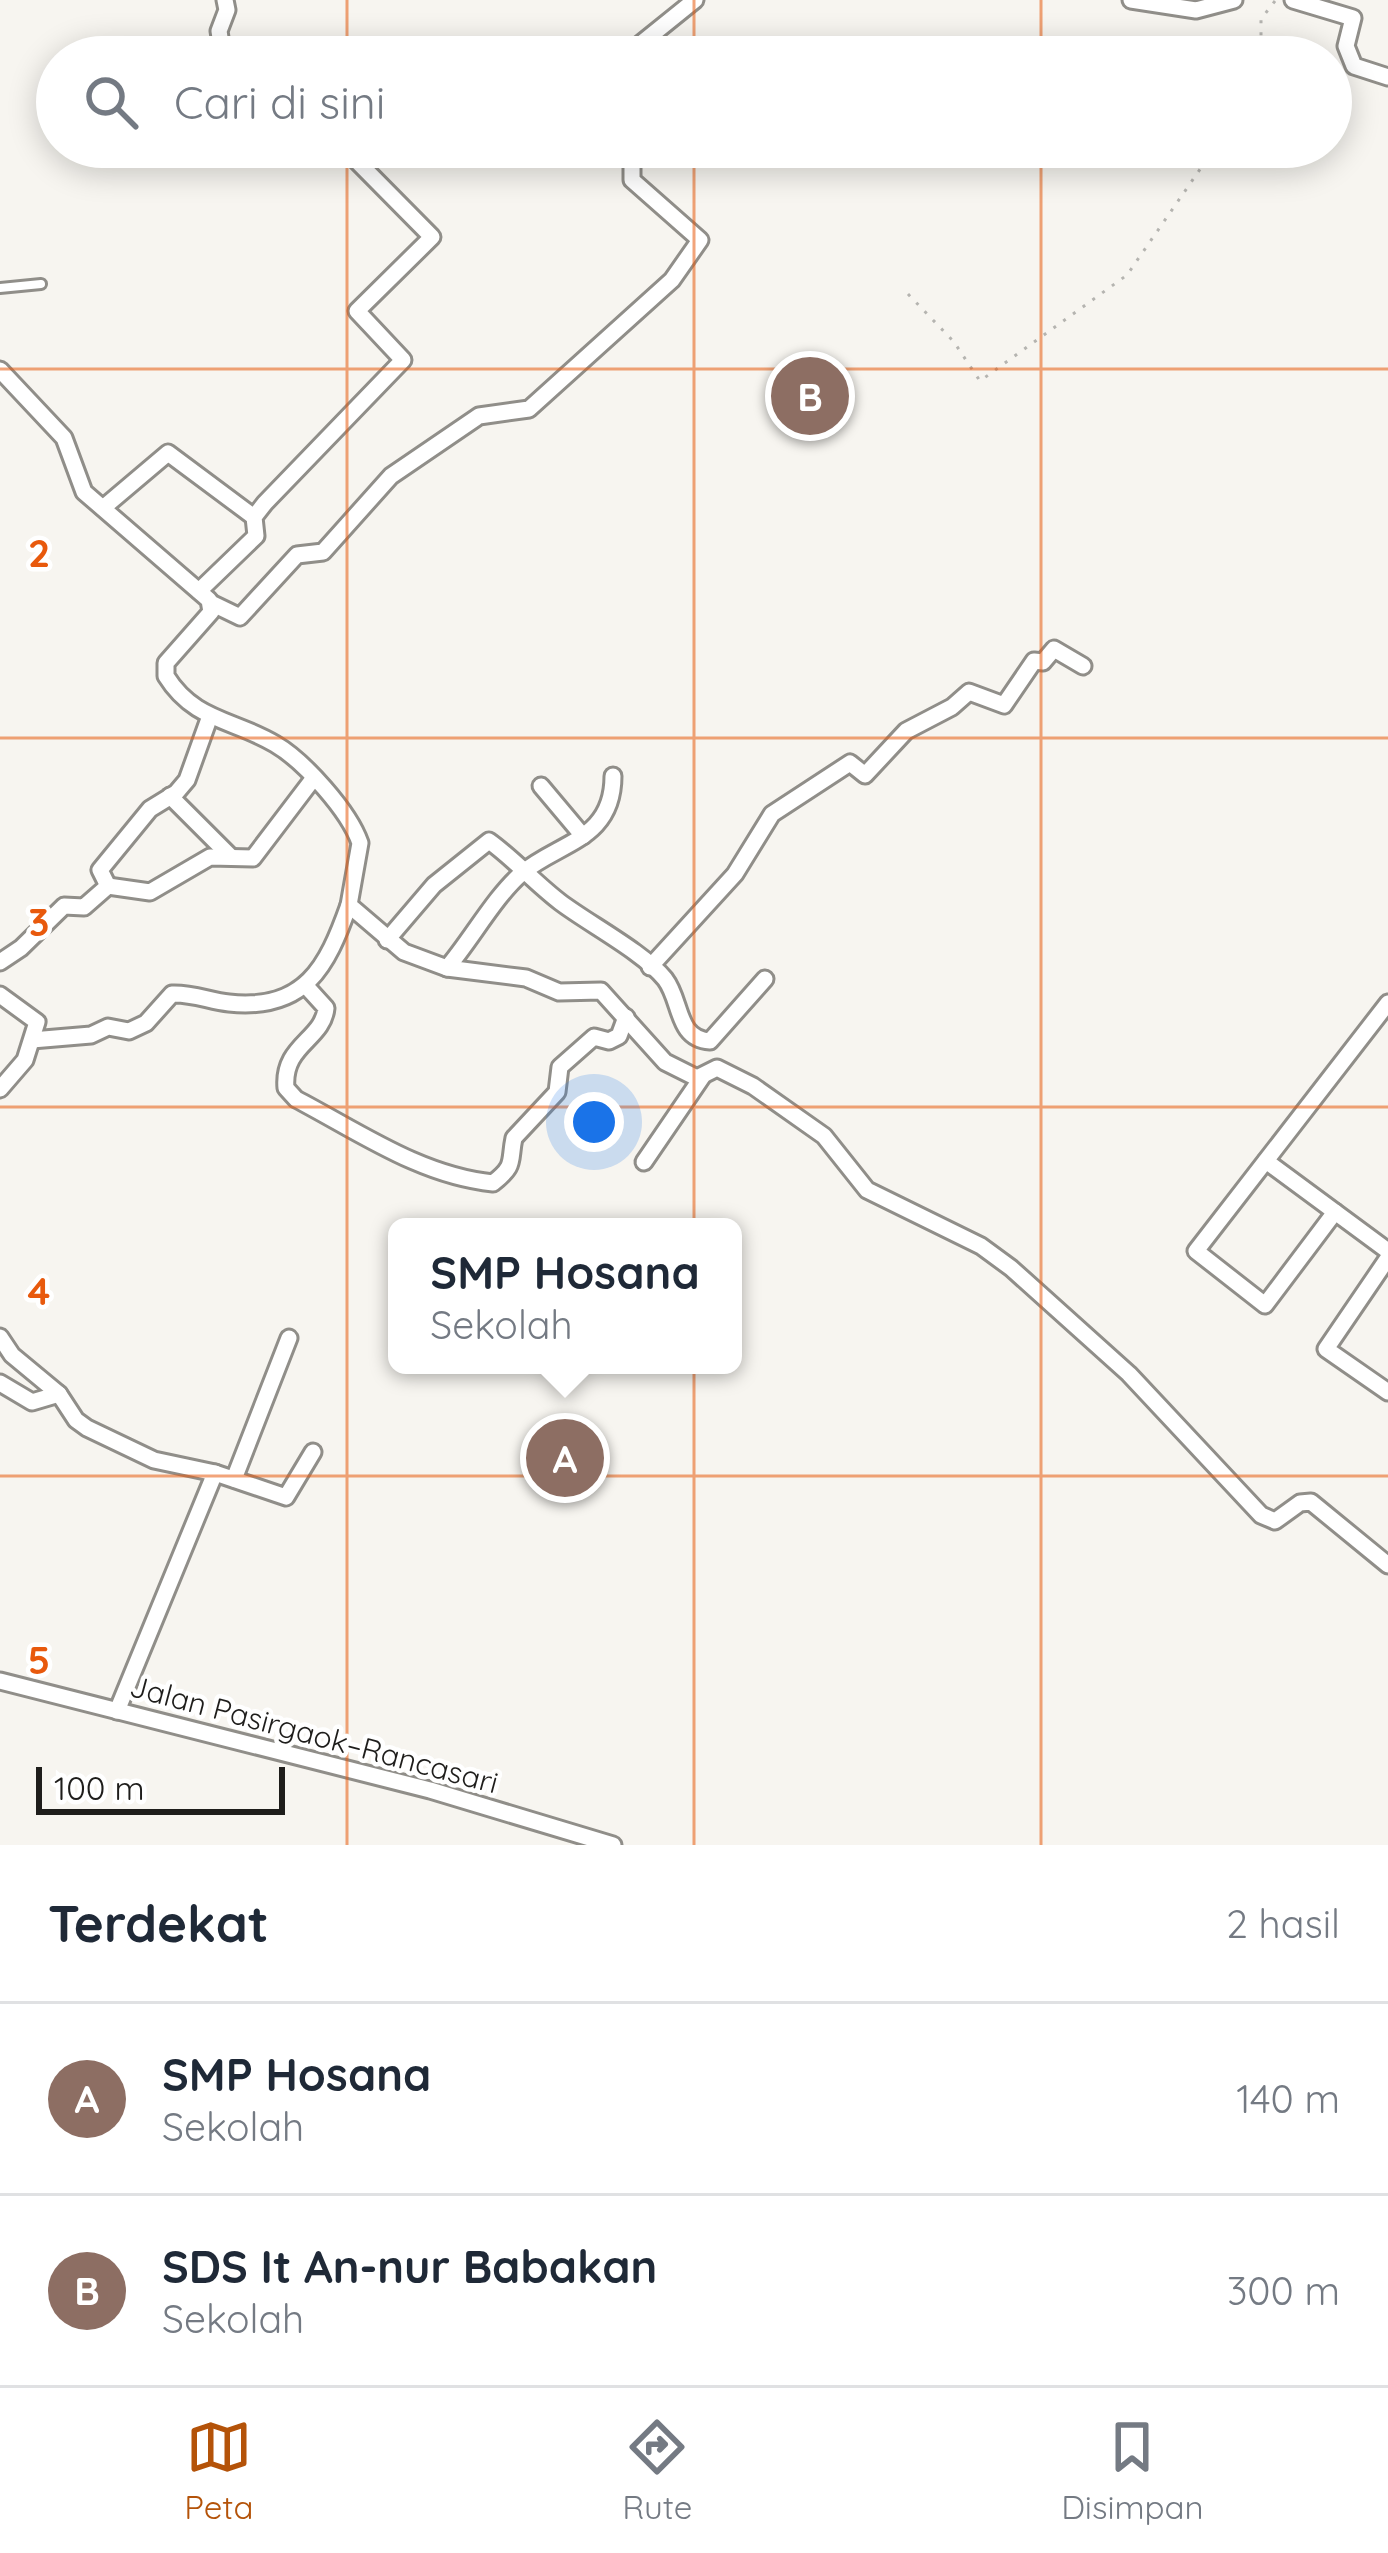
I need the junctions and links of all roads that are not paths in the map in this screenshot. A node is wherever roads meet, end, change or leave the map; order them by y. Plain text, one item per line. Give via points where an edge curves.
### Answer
1 (225, 0) edge
2 (695, 0) edge
3 (1131, 0) edge
4 (1234, 0) edge
5 (1293, 0) edge
6 (220, 36) edge
7 (650, 36) edge
8 (1348, 36) edge
9 (1352, 61) edge
10 (1388, 77) edge
11 (364, 168) edge
12 (632, 168) edge
13 (41, 284) dead end
14 (0, 288) edge
15 (0, 370) edge
16 (103, 508) junction
17 (254, 517) junction
18 (205, 597) junction
19 (1083, 666) dead end
20 (209, 716) junction
21 (613, 776) dead end
22 (314, 779) junction
23 (541, 786) dead end
24 (170, 796) junction
25 (583, 836) junction
26 (230, 856) junction
27 (524, 870) junction
28 (108, 886) junction
29 (349, 905) junction
30 (387, 940) junction
31 (0, 962) edge
32 (447, 968) junction
33 (650, 968) junction
34 (765, 980) dead end
35 (305, 986) junction
36 (0, 995) edge
37 (1385, 1014) edge
38 (626, 1016) junction
39 (32, 1040) junction
40 (702, 1077) junction
41 (0, 1089) edge
42 (644, 1162) dead end
43 (1266, 1162) junction
44 (1335, 1212) junction
45 (1388, 1255) edge
46 (0, 1337) edge
47 (289, 1338) dead end
48 (0, 1383) edge
49 (1388, 1392) edge
50 (59, 1394) junction
51 (313, 1452) dead end
52 (215, 1473) junction
53 (235, 1479) junction
54 (1388, 1565) edge
55 (0, 1681) edge
56 (117, 1712) junction
57 (614, 1845) edge

1 - 6 street
2 - 7 street
3 - 4 street via 1196,10
5 - 8 street via 1353,18
9 - 10 street
11 - 17 street via 432,237 357,311 404,360
12 - 18 street via 632,181 700,240 672,280 529,409 479,416 391,476 323,552 297,555 240,616
13 - 14 lane
15 - 16 street via 59,431 81,487
16 - 17 street via 168,453
16 - 18 street
17 - 18 street via 256,536
18 - 20 street via 211,613 164,669 187,704
19 - 33 street via 1054,649 1034,662 1004,705 969,692 906,731 865,775 850,763 787,803
20 - 22 street via 272,742
20 - 24 street via 187,780
21 - 25 street via 603,814
22 - 26 street via 259,853
22 - 29 street via 359,838
23 - 25 street
24 - 26 street
24 - 28 street via 100,870
25 - 27 street
26 - 28 street via 210,857 149,892
27 - 30 street via 486,842
27 - 32 street
27 - 33 street
28 - 31 street via 84,907 64,906
29 - 30 street
29 - 35 street via 328,959
30 - 32 street
32 - 38 street via 520,976 560,992 594,989
33 - 34 street via 699,1040 710,1041
35 - 38 street via 326,1009 289,1061 286,1088 296,1099 392,1153 494,1183 513,1160 514,1138 559,1089 560,1067 594,1036 619,1036
35 - 39 street via 254,1003 172,994 129,1031
36 - 39 street via 38,1022
37 - 43 street
38 - 40 street via 665,1062
39 - 41 street
40 - 42 street
40 - 54 street via 717,1068 752,1086 824,1136 867,1190 994,1254 1129,1374 1268,1520 1311,1502
43 - 44 street
43 - 44 street via 1196,1251 1265,1305
44 - 45 street
45 - 49 street via 1326,1348
46 - 50 street
47 - 53 street
48 - 50 street via 32,1402
50 - 52 street via 87,1428 166,1464
51 - 53 street via 286,1497
52 - 53 street
52 - 56 street
55 - 56 street, Jalan Pasirgaok–Rancasari
56 - 57 street, Jalan Pasirgaok–Rancasari

